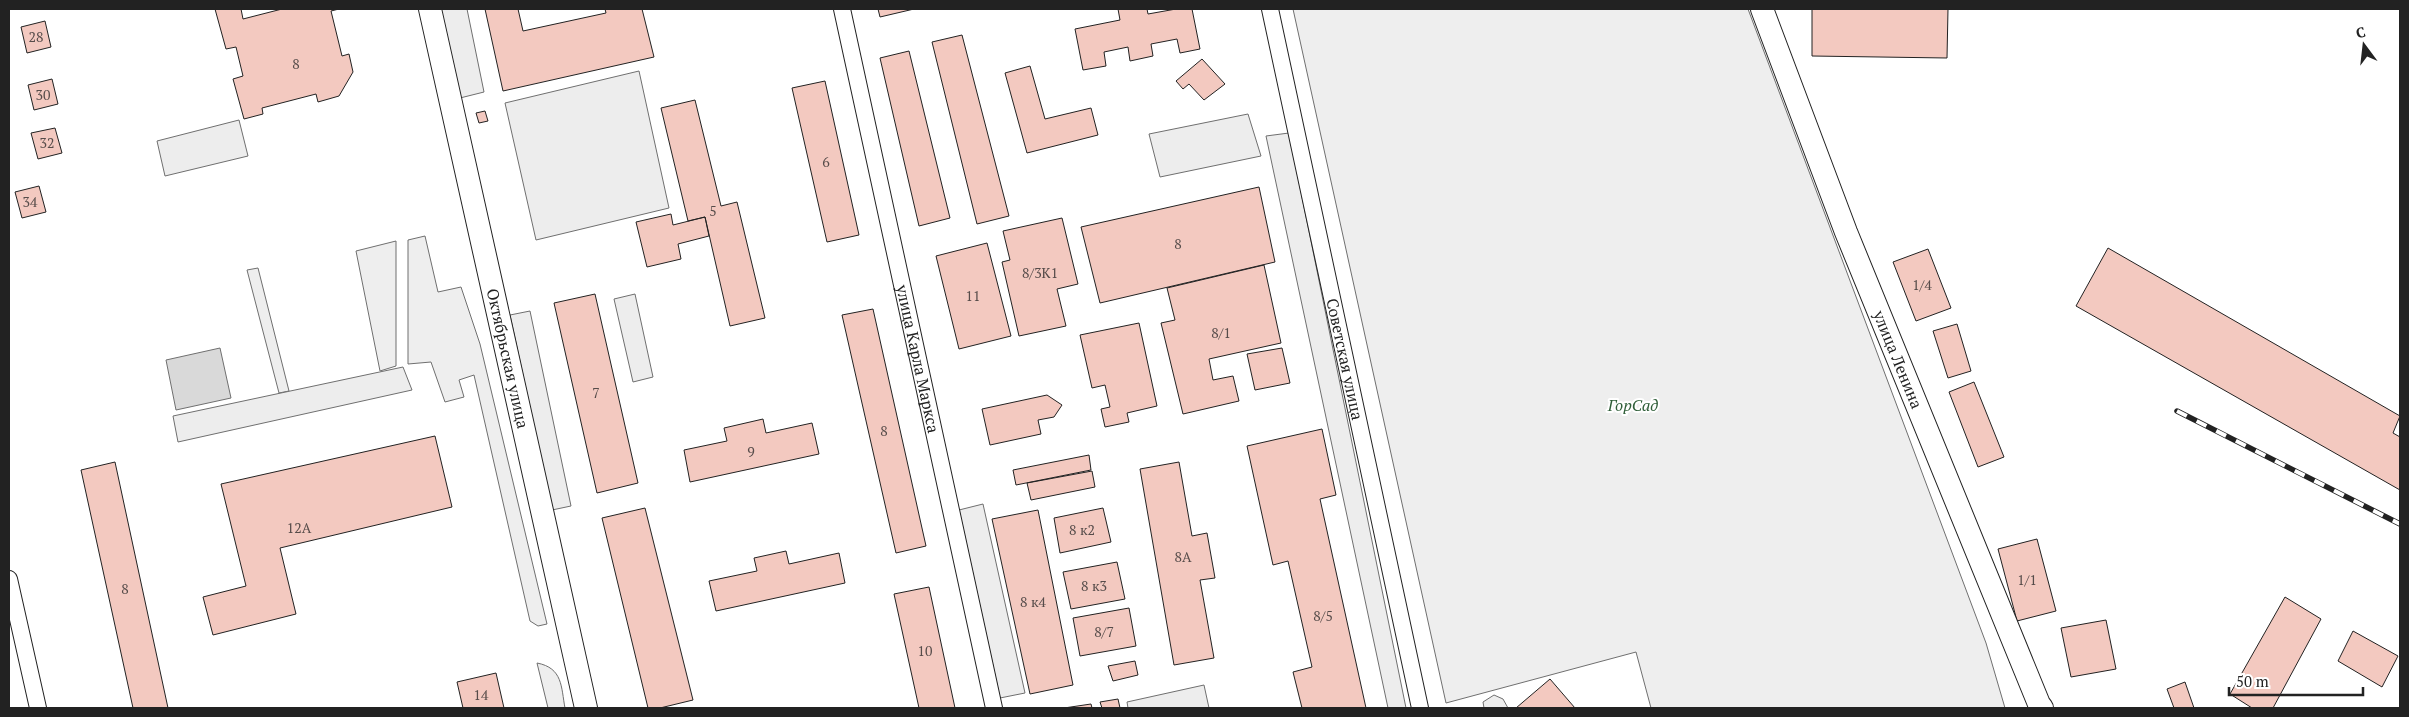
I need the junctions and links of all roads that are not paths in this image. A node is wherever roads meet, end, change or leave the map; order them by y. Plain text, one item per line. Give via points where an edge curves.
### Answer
1 (430, 9) edge
2 (842, 9) edge
3 (1270, 9) edge
4 (1762, 9) edge
5 (9, 580) edge
6 (38, 708) edge
7 (586, 708) edge
8 (994, 708) edge
9 (1420, 708) edge
10 (2042, 708) edge

1 - 7 street, Октябрьская улица
2 - 8 street, улица Карла Маркса
3 - 9 street, Советская улица
4 - 10 street, улица Ленина via 1846,232
5 - 6 street

